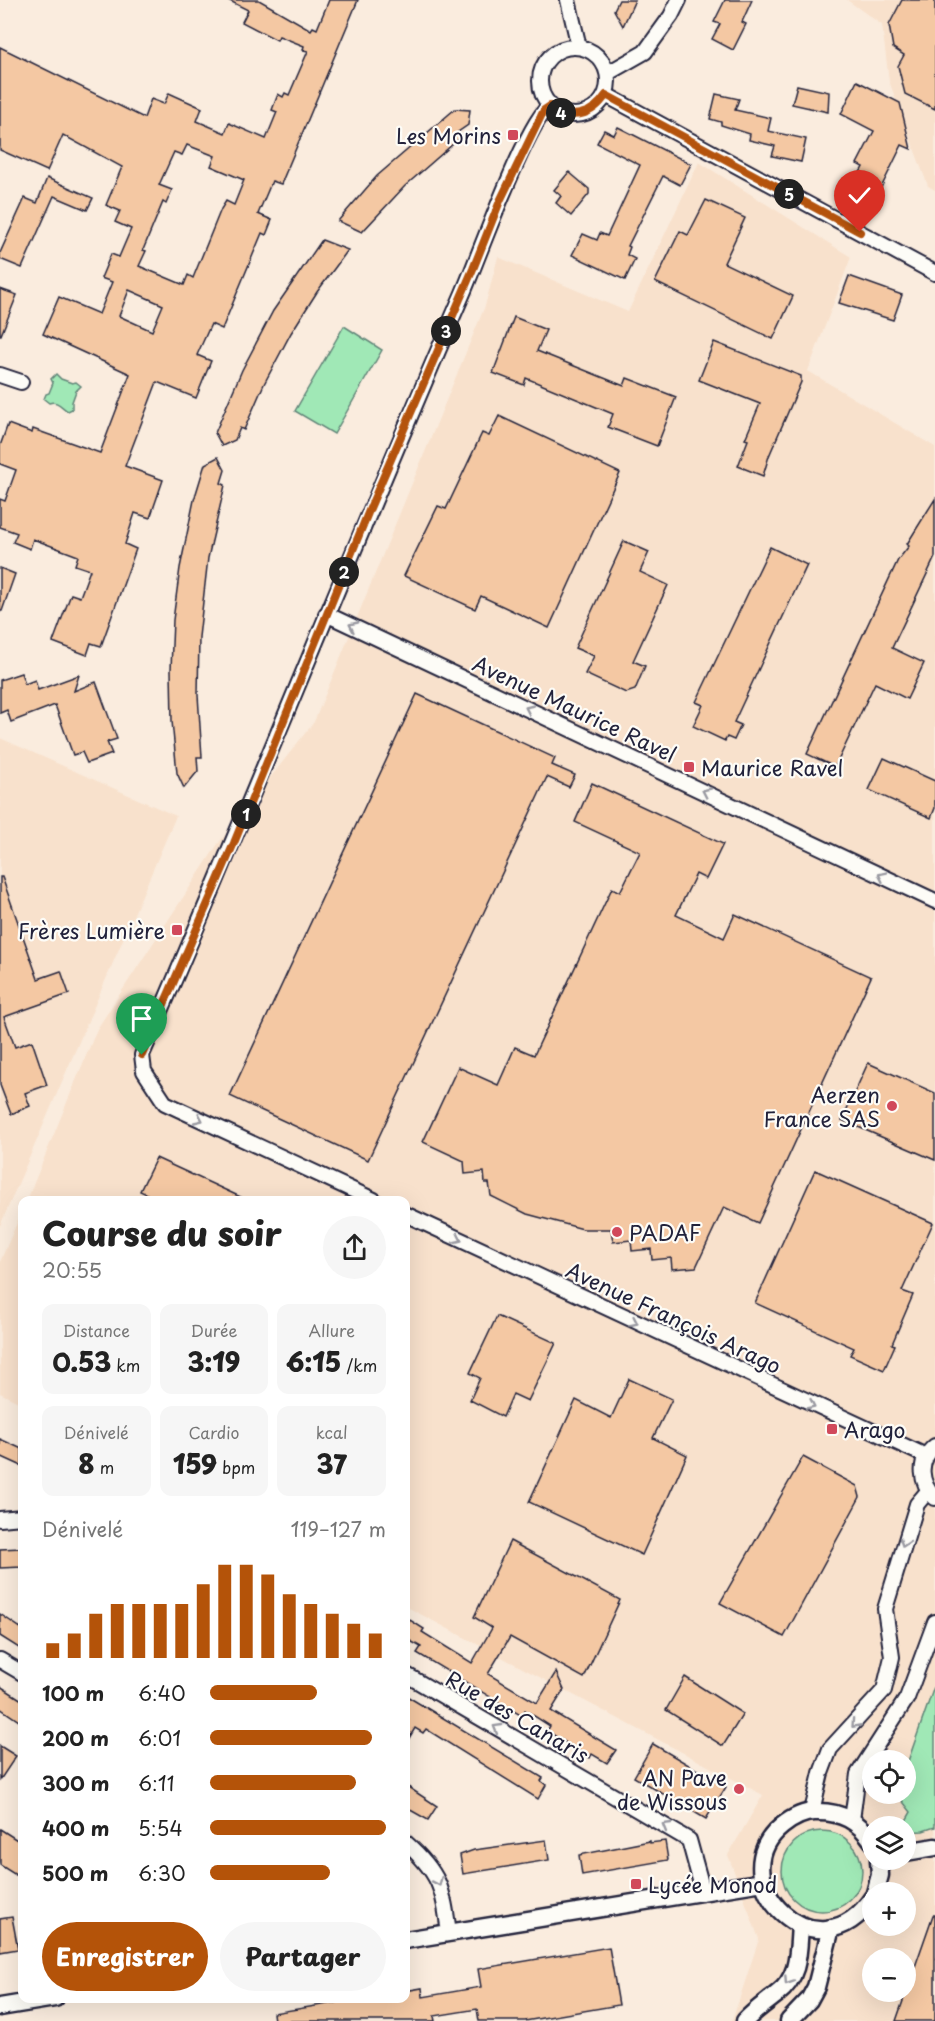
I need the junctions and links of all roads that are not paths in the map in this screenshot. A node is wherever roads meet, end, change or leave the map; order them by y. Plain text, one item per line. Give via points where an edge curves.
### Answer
1 (568, 0) edge
2 (679, 0) edge
3 (579, 47) junction
4 (608, 73) junction
5 (606, 95) junction
6 (550, 106) junction
7 (935, 273) edge
8 (0, 375) edge
9 (21, 382) dead end
10 (327, 614) junction
11 (935, 901) edge
12 (365, 1196) edge
13 (410, 1216) edge
14 (932, 1448) edge
15 (931, 1494) edge
16 (18, 1517) edge
17 (0, 1519) edge
18 (935, 1622) edge
19 (0, 1660) edge
20 (18, 1671) edge
21 (410, 1677) edge
22 (812, 1811) junction
23 (852, 1820) junction
24 (862, 1828) edge
25 (410, 1847) edge
26 (935, 1847) edge
27 (916, 1850) edge
28 (763, 1882) junction
29 (703, 1891) junction
30 (862, 1912) edge
31 (800, 1925) junction
32 (831, 1928) junction
33 (449, 1933) junction
34 (410, 1939) edge
35 (24, 2003) edge
36 (0, 2007) edge
37 (745, 2021) edge
38 (789, 2021) edge

1 - 3 street
2 - 4 street via 645,52
3 - 4 street via 598,55
3 - 6 street via 558,51 543,66 540,87
4 - 5 street
5 - 6 street via 591,111 581,115 559,112
5 - 7 street
6 - 10 street via 533,129 503,194
8 - 9 street
11 -> 10 street, Avenue Maurice Ravel
10 -> 12 street via 142,1055 144,1071 165,1103
13 -> 14 street, Avenue François Arago
14 - 15 street via 922,1467
15 -> 22 street via 917,1504 890,1587 885,1609 892,1657 884,1690 830,1749
16 - 17 street
18 - 23 street via 907,1698 858,1774
19 - 20 street
29 -> 21 street, Rue des Canaris via 689,1840
22 - 23 street via 833,1812
22 - 28 street via 777,1830 762,1864
23 - 24 street
25 -> 33 street via 426,1861 440,1884
26 - 27 street
28 - 29 street
28 - 31 street via 770,1900 783,1915
29 - 33 street
30 - 32 street
31 - 32 street
31 -> 37 street via 797,1965 790,1981
32 - 38 street via 816,1987
33 - 34 street
35 - 36 street

